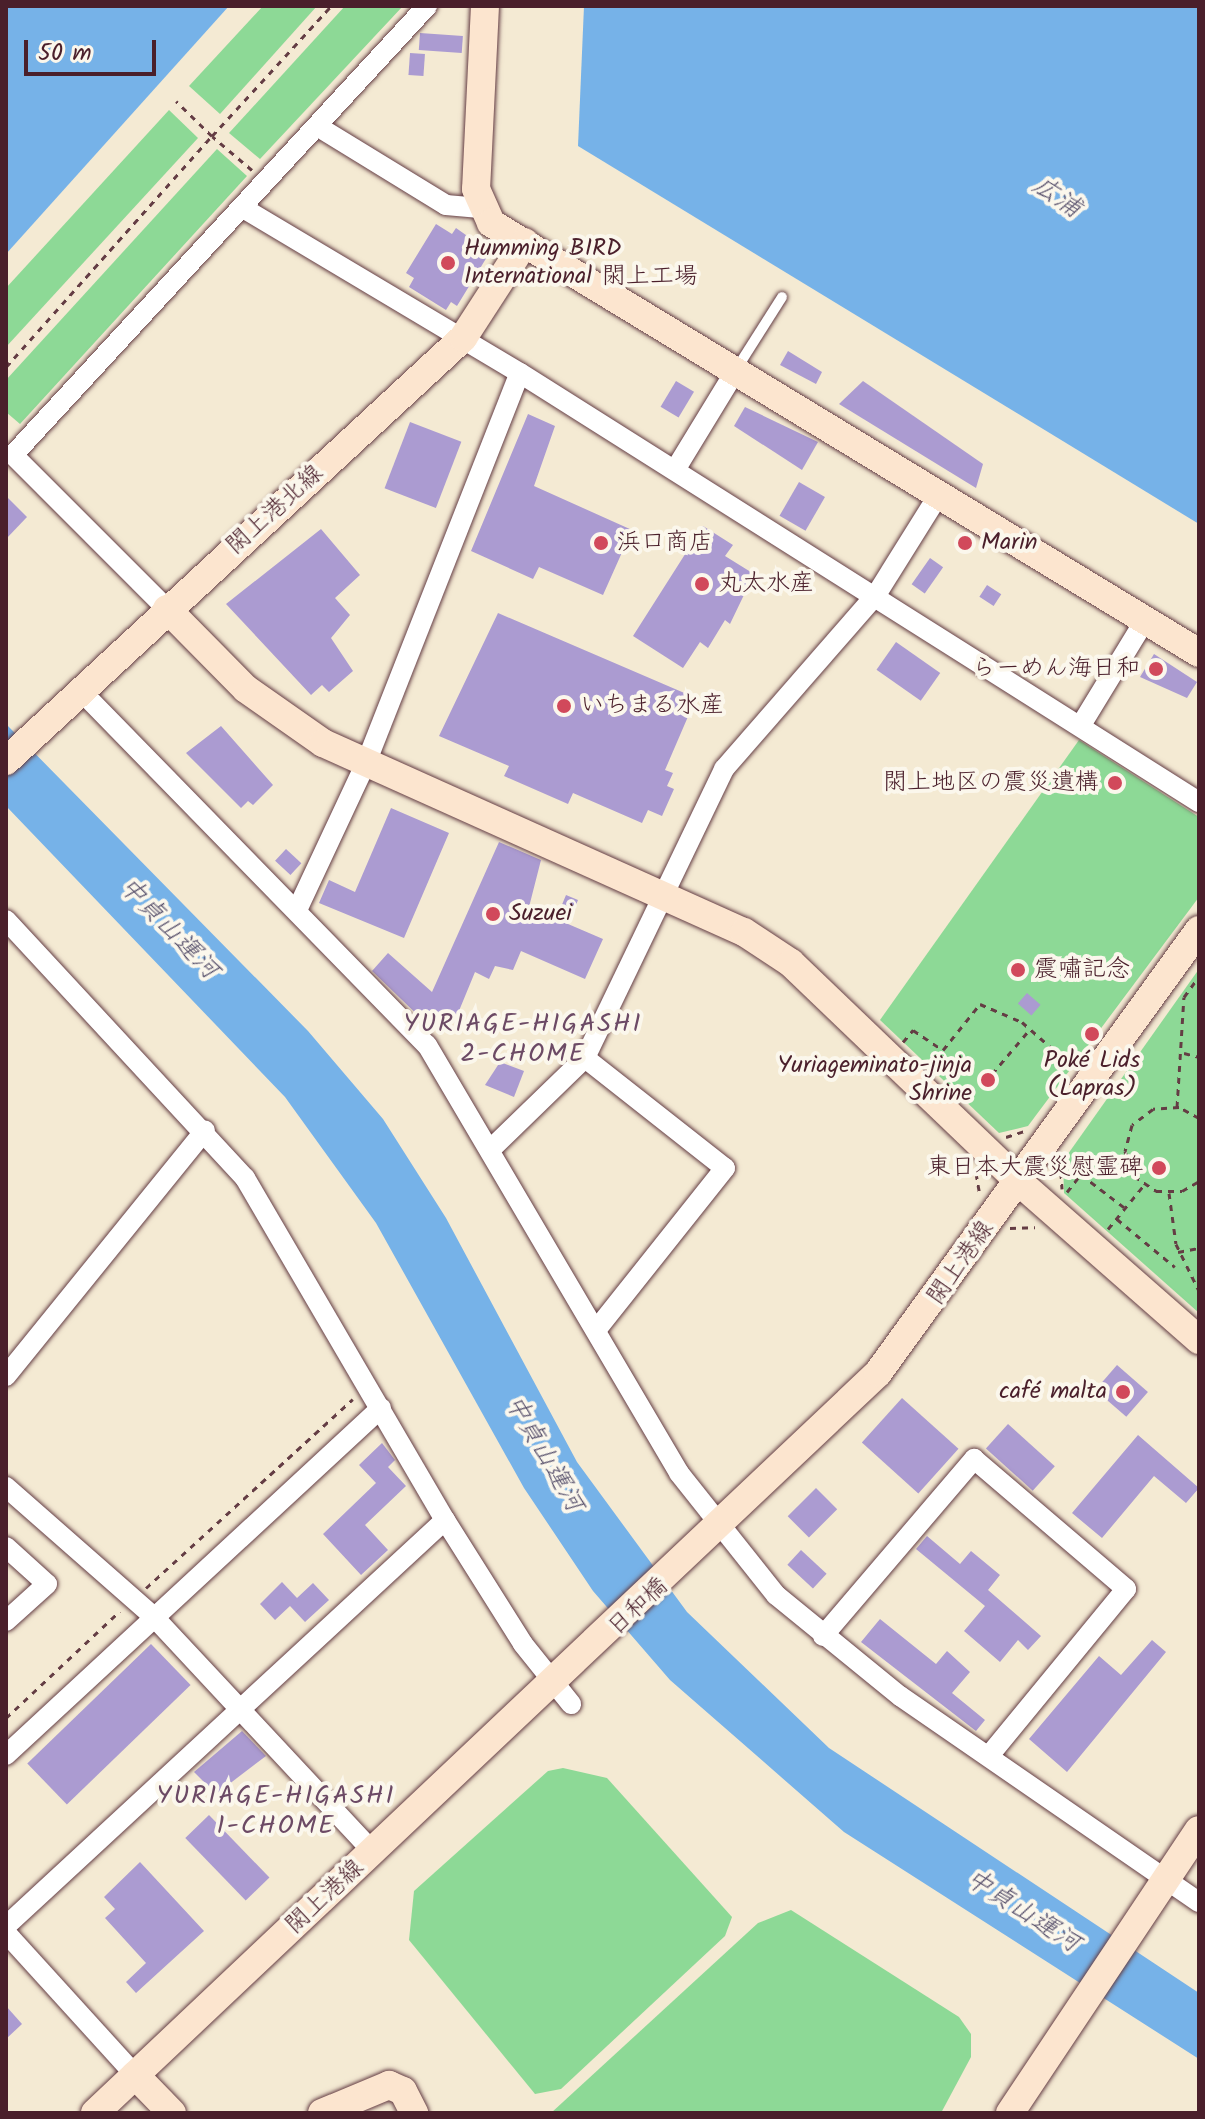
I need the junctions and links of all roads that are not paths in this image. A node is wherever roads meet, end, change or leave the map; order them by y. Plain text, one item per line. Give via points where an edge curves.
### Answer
1 (427, 6) edge
2 (485, 6) edge
3 (317, 126) junction
4 (243, 208) junction
5 (480, 208) junction
6 (525, 242) junction
7 (782, 297) dead end
8 (463, 338) junction
9 (736, 370) junction
10 (520, 373) junction
11 (14, 450) edge
12 (675, 470) junction
13 (939, 494) junction
14 (876, 595) junction
15 (167, 609) junction
16 (1145, 620) junction
17 (1199, 653) edge
18 (81, 691) junction
19 (1081, 725) junction
20 (6, 761) edge
21 (366, 763) junction
22 (1199, 802) edge
23 (665, 896) junction
24 (298, 908) junction
25 (6, 920) edge
26 (1199, 930) edge
27 (585, 1058) junction
28 (205, 1130) junction
29 (493, 1147) junction
30 (1018, 1181) junction
31 (597, 1329) junction
32 (1199, 1340) edge
33 (7, 1374) edge
34 (381, 1408) junction
35 (6, 1487) edge
36 (445, 1520) junction
37 (721, 1528) junction
38 (6, 1547) edge
39 (685, 1562) joint
40 (154, 1617) junction
41 (6, 1621) edge
42 (823, 1636) junction
43 (591, 1651) joint
44 (563, 1694) junction
45 (240, 1711) junction
46 (6, 1755) edge
47 (989, 1756) junction
48 (1199, 1830) edge
49 (373, 1852) junction
50 (1166, 1880) junction
51 (1199, 1902) edge
52 (6, 1926) edge
53 (6, 1933) edge
54 (135, 2075) junction
55 (95, 2113) edge
56 (172, 2113) edge
57 (322, 2113) edge
58 (414, 2113) edge
59 (1010, 2113) edge

1 - 3 street
2 - 5 street
3 - 4 street
3 - 5 street via 446,205
4 - 8 street
4 - 11 street
5 - 6 street
6 - 8 street, 閖上港北線
6 - 9 street
7 - 9 lane
8 - 10 street
8 - 15 street, 閖上港北線
9 - 12 street
9 - 13 street
10 - 12 street
10 - 21 street
11 - 15 street
12 - 14 street
13 - 14 street
13 - 16 street
14 - 19 street
14 - 23 street via 724,769
15 - 18 street, 閖上港北線
15 - 21 street via 246,689
16 - 17 street
16 - 19 street
18 - 20 street, 閖上港北線
18 - 24 street
19 - 22 street
21 - 23 street
21 - 24 street
23 - 27 street
23 - 30 street via 791,963
24 - 29 street via 427,1045
25 - 28 street
26 - 30 street, 閖上港線
27 - 29 street
27 - 31 street via 725,1168
28 - 33 street
28 - 34 street via 269,1215
29 - 31 street
30 - 32 street
30 - 37 street, 閖上港線 via 878,1373
31 - 37 street via 679,1473
34 - 36 street
34 - 40 street
35 - 40 street
36 - 44 street
36 - 45 street
37 - 39 street, 閖上港線
37 - 42 street via 776,1595
38 - 41 street via 47,1584
39 - 43 street, 日和橋
40 - 45 street
40 - 46 street
42 - 47 street
42 - 47 street via 974,1459 1126,1589
43 - 44 street, 閖上港線
44 - 49 street, 閖上港線
45 - 49 street
45 - 52 street
47 - 50 street
48 - 50 street
49 - 54 street, 閖上港線
50 - 51 street
50 - 59 street
53 - 54 street
54 - 55 street, 閖上港線
54 - 56 street
57 - 58 street via 389,2085 403,2091

